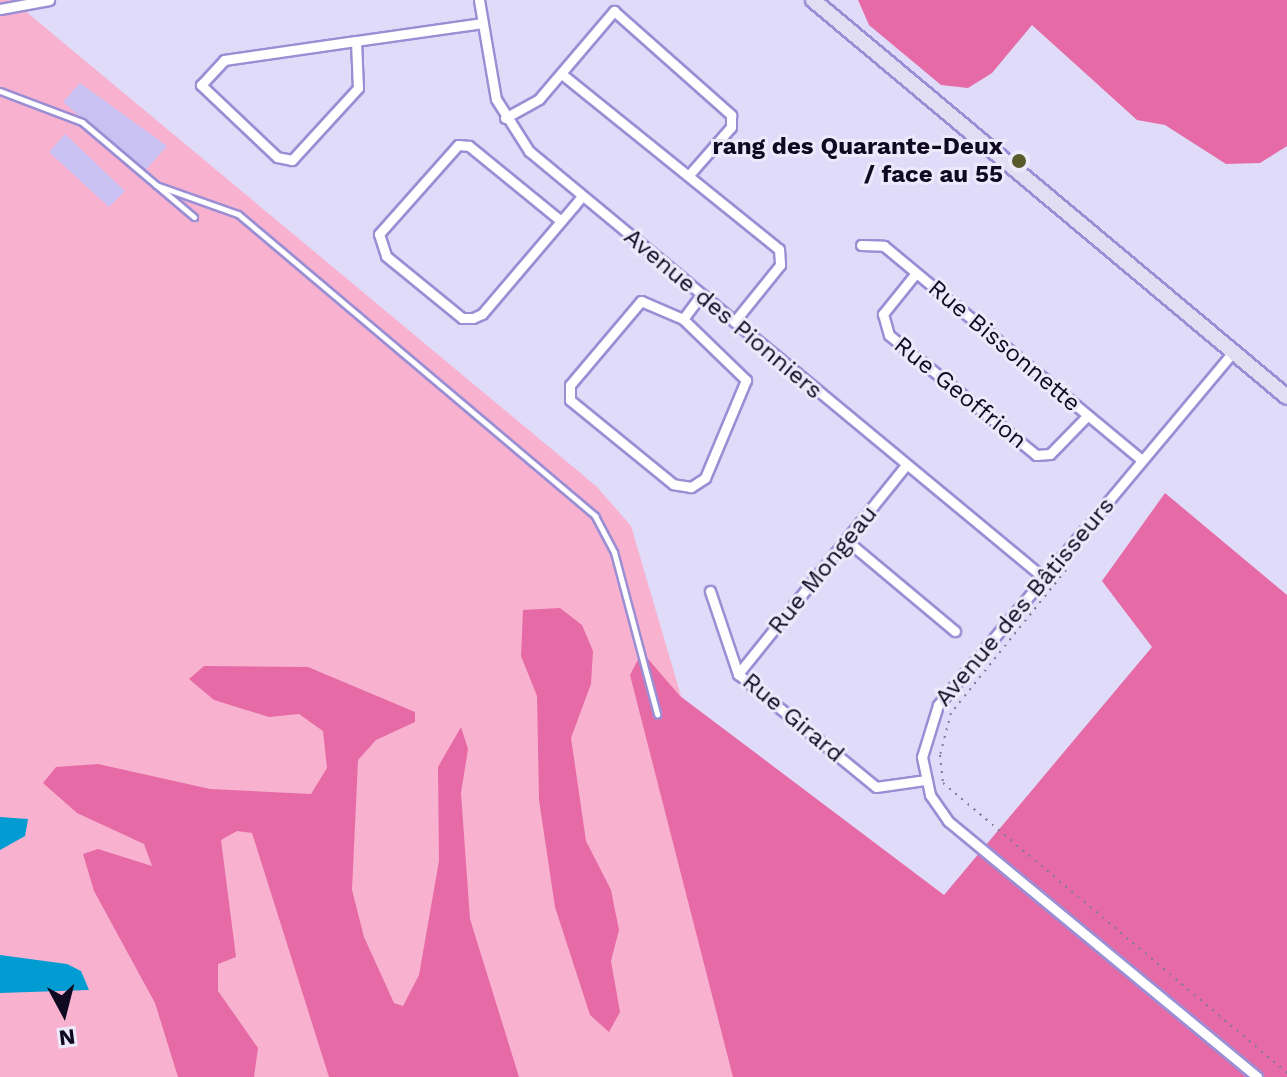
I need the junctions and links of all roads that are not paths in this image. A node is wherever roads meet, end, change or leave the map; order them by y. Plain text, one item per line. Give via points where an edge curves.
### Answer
1 (49, 0) edge
2 (479, 0) edge
3 (813, 0) edge
4 (0, 9) edge
5 (482, 23) junction
6 (356, 41) junction
7 (563, 75) junction
8 (0, 91) edge
9 (505, 118) junction
10 (689, 175) junction
11 (156, 185) junction
12 (582, 196) junction
13 (194, 217) dead end
14 (561, 221) junction
15 (861, 245) dead end
16 (916, 273) junction
17 (701, 295) junction
18 (683, 319) junction
19 (734, 322) junction
20 (1233, 352) junction
21 (1287, 397) edge
22 (1088, 415) junction
23 (1142, 460) junction
24 (906, 465) junction
25 (846, 540) junction
26 (1044, 578) junction
27 (710, 591) dead end
28 (955, 631) dead end
29 (738, 674) junction
30 (657, 714) dead end
31 (925, 780) junction
32 (1257, 1077) edge

1 - 4 street
2 - 5 street, Avenue des Pionniers
3 - 20 main road
5 - 6 street
5 - 9 street, Avenue des Pionniers
6 - 6 street via 224,60 201,85 277,157 292,160 358,88
7 - 9 street
7 - 10 street
7 - 10 street via 614,11 731,115 731,127
8 - 11 lane via 63,110
9 - 12 street, Avenue des Pionniers via 529,151
10 - 19 street via 781,255
11 - 13 lane
11 - 30 lane via 238,214 595,516 614,552
12 - 14 street
12 - 17 street, Avenue des Pionniers
14 - 14 street via 473,318 462,318 386,256 379,234 458,145 469,146
15 - 16 street, Rue Bissonnette via 884,246
16 - 22 street, Rue Bissonnette
16 - 22 street, Rue Geoffrion via 883,314 889,335 1036,455 1050,454
17 - 18 street
17 - 19 street, Avenue des Pionniers
18 - 18 street via 746,380 705,478 691,487 673,484 570,400 570,385 641,301
19 - 24 street, Avenue des Pionniers
20 - 21 main road
20 - 23 street, Avenue des Bâtisseurs
22 - 23 street, Rue Bissonnette
23 - 26 street, Avenue des Bâtisseurs
24 - 25 street, Rue Mongeau
24 - 26 street, Avenue des Pionniers
25 - 28 street
25 - 29 street, Rue Mongeau
26 - 31 street, Avenue des Bâtisseurs via 934,711 923,741
27 - 29 street, Rue Girard
29 - 31 street, Rue Girard via 876,787
31 - 32 street, Avenue des Bâtisseurs via 948,821

